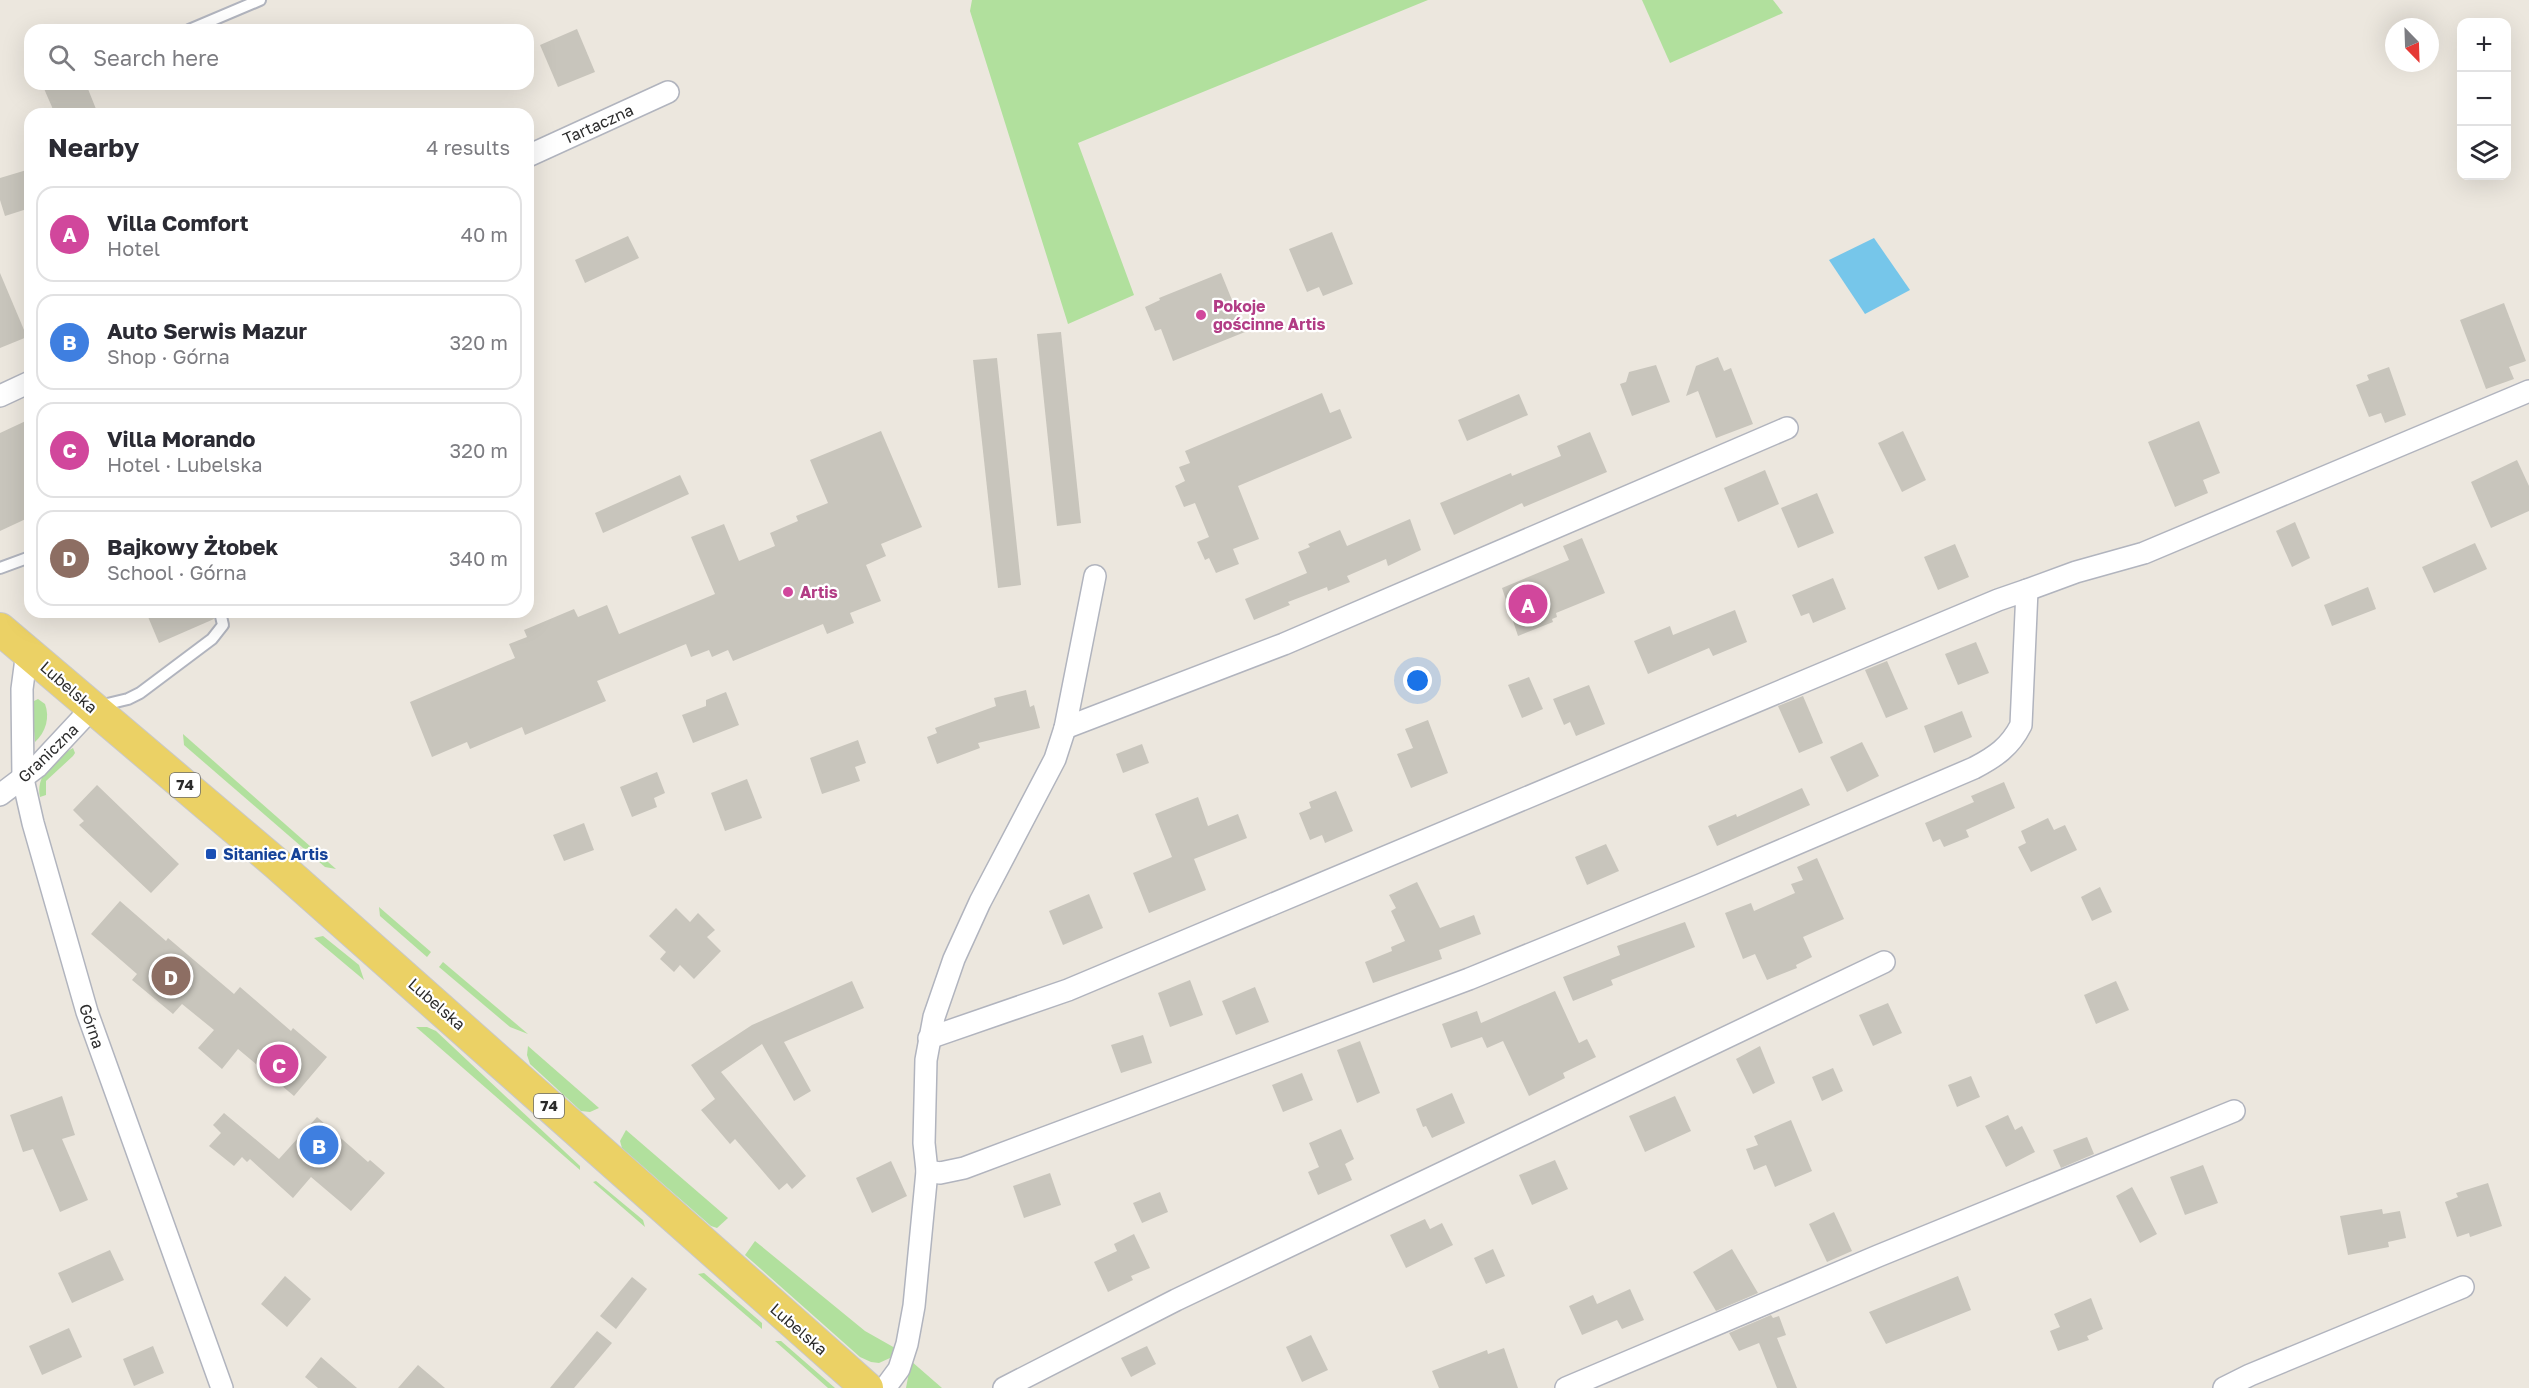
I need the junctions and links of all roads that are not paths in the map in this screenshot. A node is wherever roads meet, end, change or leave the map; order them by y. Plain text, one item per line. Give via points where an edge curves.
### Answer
1 (260, 0) edge
2 (203, 24) edge
3 (669, 92) dead end
4 (534, 153) edge
5 (24, 385) edge
6 (2529, 391) edge
7 (0, 396) edge
8 (1787, 428) dead end
9 (24, 558) edge
10 (0, 568) edge
11 (1095, 576) dead end
12 (2027, 590) junction
13 (221, 618) edge
14 (0, 629) edge
15 (27, 651) junction
16 (92, 708) junction
17 (1065, 728) junction
18 (23, 779) junction
19 (0, 795) edge
20 (1884, 962) dead end
21 (929, 1038) junction
22 (2234, 1112) dead end
23 (927, 1171) junction
24 (2463, 1287) dead end
25 (222, 1388) edge
26 (867, 1388) edge
27 (885, 1388) edge
28 (1004, 1388) edge
29 (1566, 1388) edge
30 (2224, 1388) edge

1 - 2 lane
3 - 4 street, Tartaczna
5 - 7 street
6 - 12 street via 2144,553
8 - 17 street via 1284,644
9 - 10 lane
11 - 17 street
12 - 21 street via 1068,990
12 - 23 street via 2020,725 2005,749 1974,768 1458,983 964,1168 940,1173
13 - 16 lane via 219,631 149,686 128,699
14 - 15 main road, Lubelska / 74
15 - 16 main road, Lubelska / 74
15 - 18 street, Górna via 22,689
16 - 18 street, Graniczna
16 - 26 main road, Lubelska / 74 via 445,1011 628,1179
17 - 21 street via 1055,759 954,959
18 - 19 street, Graniczna
18 - 25 street, Górna via 87,1012
20 - 28 street via 1176,1300
21 - 23 street via 924,1143
22 - 29 street via 1889,1251
23 - 27 street via 907,1344 899,1369
24 - 30 street

